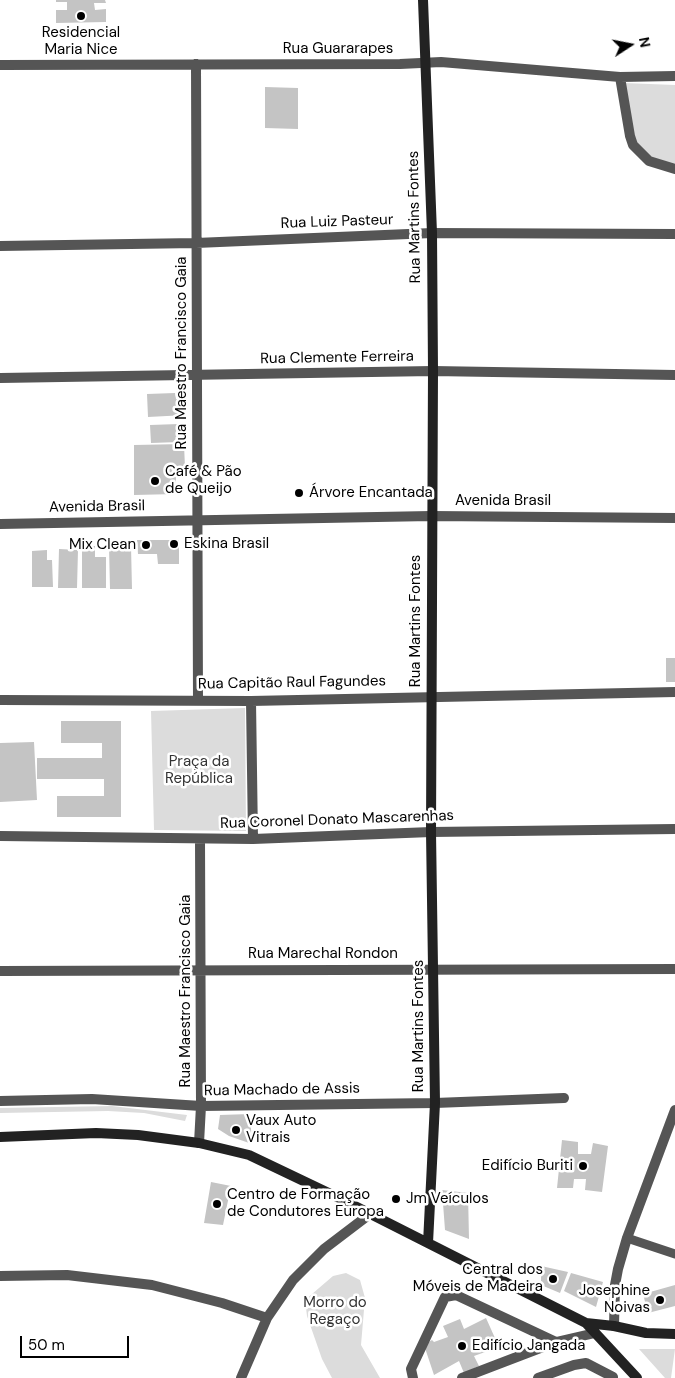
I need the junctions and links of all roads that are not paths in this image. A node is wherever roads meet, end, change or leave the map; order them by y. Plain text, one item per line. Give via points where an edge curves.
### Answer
1 (423, 0) edge
2 (196, 64) junction
3 (426, 64) junction
4 (0, 65) edge
5 (675, 76) edge
6 (620, 77) junction
7 (675, 168) edge
8 (432, 233) junction
9 (675, 234) edge
10 (196, 243) junction
11 (0, 246) edge
12 (433, 371) junction
13 (675, 374) edge
14 (197, 376) junction
15 (0, 378) edge
16 (431, 516) junction
17 (675, 518) edge
18 (198, 519) junction
19 (0, 524) edge
20 (675, 692) edge
21 (430, 695) junction
22 (0, 700) edge
23 (198, 701) junction
24 (251, 701) junction
25 (675, 829) edge
26 (431, 832) junction
27 (0, 836) edge
28 (200, 839) junction
29 (253, 839) junction
30 (201, 969) junction
31 (434, 969) junction
32 (675, 970) edge
33 (0, 971) edge
34 (564, 1098) dead end
35 (0, 1101) edge
36 (435, 1103) junction
37 (202, 1106) junction
38 (675, 1110) edge
39 (0, 1137) edge
40 (199, 1142) junction
41 (370, 1214) junction
42 (628, 1238) junction
43 (428, 1243) junction
44 (675, 1254) edge
45 (0, 1276) edge
46 (267, 1318) junction
47 (586, 1323) junction
48 (614, 1326) junction
49 (595, 1333) junction
50 (675, 1334) edge
51 (556, 1342) junction
52 (630, 1369) junction
53 (241, 1378) edge
54 (413, 1378) edge
55 (462, 1378) edge
56 (538, 1378) edge
57 (612, 1378) edge
58 (637, 1378) edge

1 - 3 street, Rua Martins Fontes
2 - 3 street, Rua Guararapes
2 - 4 street, Rua Guararapes
2 - 10 street, Rua Maestro Francisco Gaia
3 - 6 street, Rua Guararapes via 469,64
3 - 8 street, Rua Martins Fontes
5 - 6 street, Rua Guararapes
6 - 7 street via 633,145 649,162
8 - 9 street, Rua Luiz Pasteur
8 - 10 street, Rua Luiz Pasteur
8 - 12 street, Rua Martins Fontes
10 - 11 street, Rua Luiz Pasteur
10 - 14 street, Rua Maestro Francisco Gaia
12 - 13 street, Rua Clemente Ferreira
12 - 14 street, Rua Clemente Ferreira
12 - 16 street, Rua Martins Fontes
14 - 15 street, Rua Clemente Ferreira
14 - 18 street, Rua Maestro Francisco Gaia
16 - 17 street, Avenida Brasil
16 - 18 street, Avenida Brasil
16 - 21 street, Rua Martins Fontes
18 - 19 street, Avenida Brasil
18 - 23 street, Rua Maestro Francisco Gaia
20 - 21 street, Rua Capitão Raul Fagundes
21 - 24 street, Rua Capitão Raul Fagundes
21 - 26 street, Rua Martins Fontes
22 - 23 street, Rua Capitão Raul Fagundes
23 - 24 street, Rua Capitão Raul Fagundes
24 - 29 street
25 - 26 street, Rua Coronel Donato Mascarenhas
26 - 29 street, Rua Coronel Donato Mascarenhas
26 - 31 street, Rua Martins Fontes
27 - 28 street, Rua Coronel Donato Mascarenhas
28 - 29 street, Rua Coronel Donato Mascarenhas
28 - 30 street, Rua Maestro Francisco Gaia
30 - 31 street, Rua Marechal Rondon
30 - 33 street, Rua Marechal Rondon
30 - 37 street, Rua Maestro Francisco Gaia
31 - 32 street, Rua Marechal Rondon
31 - 36 street, Rua Martins Fontes
34 - 36 street, Rua Machado de Assis
35 - 37 street, Rua Machado de Assis via 92,1099
36 - 37 street, Rua Machado de Assis
36 - 43 street, Rua Martins Fontes
37 - 40 street, Rua Maestro Francisco Gaia
38 - 42 street
39 - 40 street via 96,1133
40 - 41 street via 250,1155
41 - 43 street
41 - 46 street via 308,1264
42 - 44 lane
42 - 48 street via 615,1285
43 - 47 street
45 - 46 street via 68,1275 152,1285
46 - 53 street
47 - 48 street
47 - 49 street
48 - 50 street via 646,1333
49 - 51 street
49 - 52 street
51 - 54 street via 456,1295 445,1297 411,1368
51 - 55 street
52 - 57 street
52 - 58 street
56 - 57 street via 586,1363

